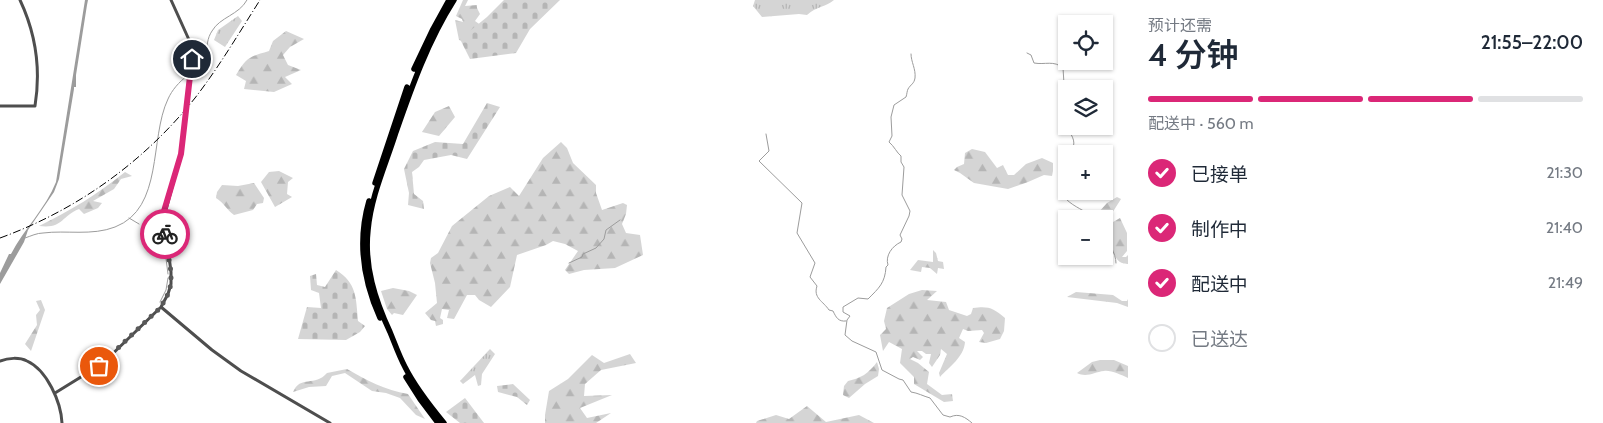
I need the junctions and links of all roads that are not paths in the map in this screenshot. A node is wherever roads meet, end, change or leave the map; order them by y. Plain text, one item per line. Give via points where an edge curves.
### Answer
1 (20, 0) edge
2 (171, 0) edge
3 (449, 0) edge
4 (454, 0) edge
5 (0, 106) edge
6 (161, 307) junction
7 (0, 361) edge
8 (55, 393) junction
9 (437, 420) edge
10 (62, 423) edge
11 (330, 423) edge
12 (445, 423) edge

1 - 5 street via 36,54 35,106
2 - 6 street via 191,47 192,69 181,154 164,211 171,277 168,294
3 - 9 highway via 410,81 368,204 362,241 364,273 375,307 403,370
4 - 9 highway via 414,79 371,206 367,242 372,287 383,317 405,368
6 - 8 street via 99,366
6 - 11 street via 213,351
7 - 8 street via 15,358 27,361
8 - 10 street
9 - 12 highway

